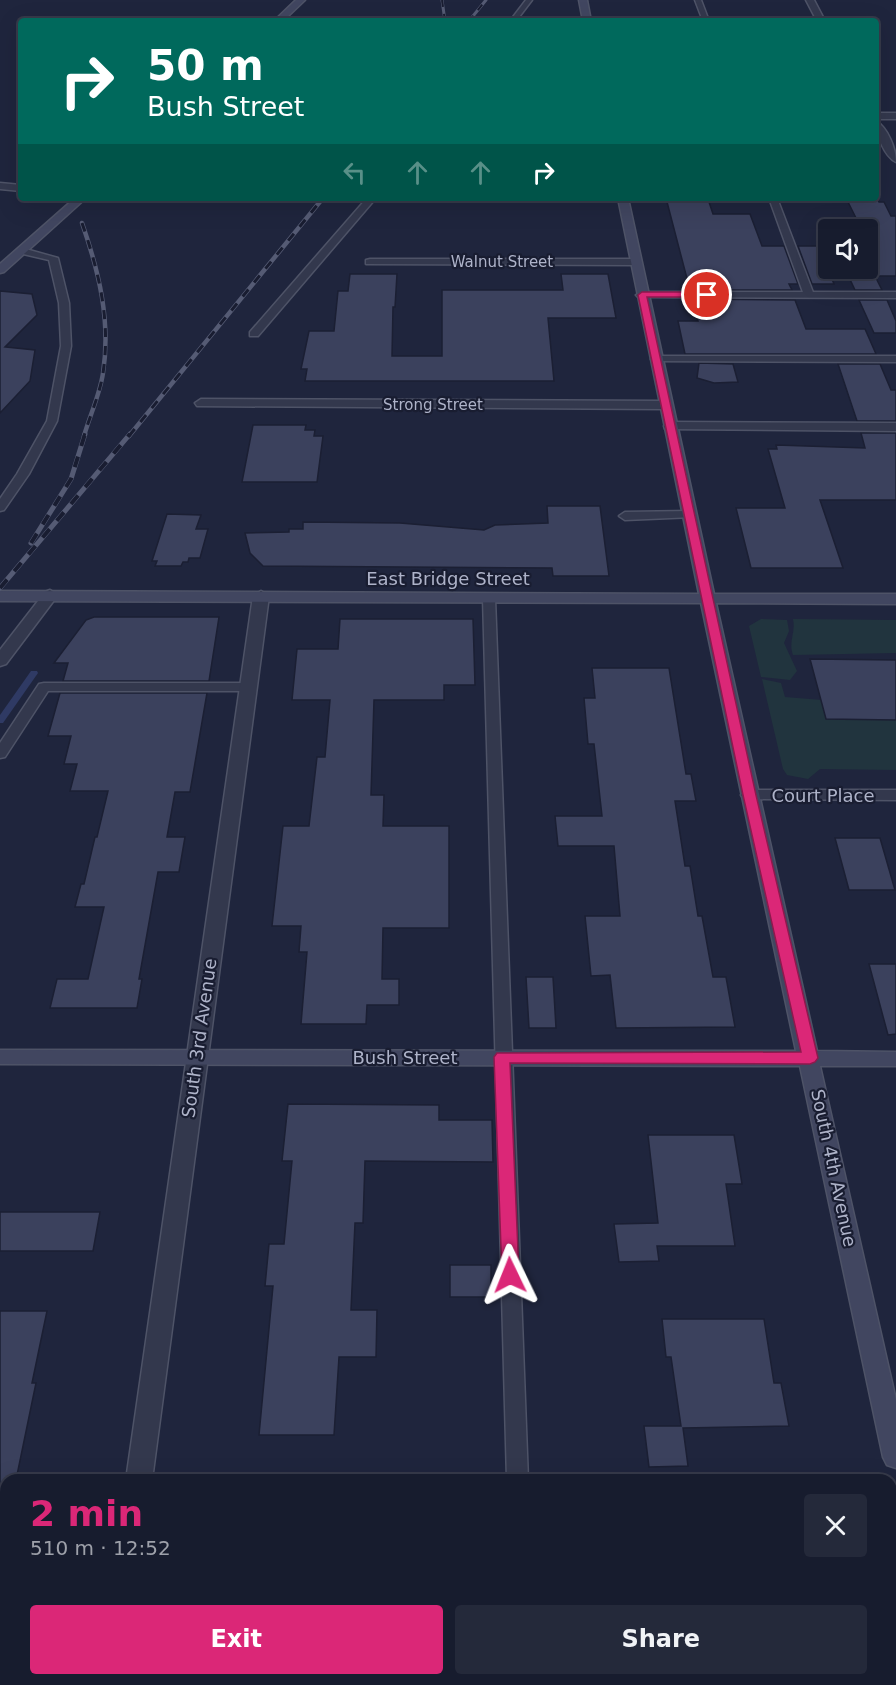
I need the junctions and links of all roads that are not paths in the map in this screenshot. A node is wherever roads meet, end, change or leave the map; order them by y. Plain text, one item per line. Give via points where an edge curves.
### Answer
1 (301, 0) edge
2 (529, 0) edge
3 (583, 0) edge
4 (698, 0) edge
5 (810, 0) edge
6 (281, 18) edge
7 (515, 18) edge
8 (586, 18) edge
9 (705, 18) edge
10 (819, 18) edge
11 (879, 116) edge
12 (896, 116) edge
13 (879, 129) edge
14 (896, 159) edge
15 (0, 186) edge
16 (18, 188) edge
17 (78, 201) edge
18 (369, 201) edge
19 (624, 201) edge
20 (774, 201) edge
21 (22, 251) junction
22 (370, 262) dead end
23 (635, 262) junction
24 (0, 270) edge
25 (642, 295) junction
26 (809, 295) junction
27 (896, 295) edge
28 (254, 334) dead end
29 (656, 359) junction
30 (896, 359) edge
31 (201, 403) dead end
32 (665, 405) junction
33 (670, 426) junction
34 (896, 427) edge
35 (0, 508) edge
36 (690, 515) junction
37 (625, 516) dead end
38 (50, 595) junction
39 (0, 596) edge
40 (261, 596) junction
41 (489, 598) junction
42 (707, 598) junction
43 (896, 599) edge
44 (0, 661) edge
45 (248, 687) junction
46 (0, 754) edge
47 (750, 795) junction
48 (896, 795) edge
49 (0, 1057) edge
50 (196, 1057) junction
51 (502, 1057) junction
52 (810, 1058) junction
53 (896, 1059) edge
54 (896, 1457) edge
55 (140, 1474) edge
56 (518, 1474) edge

1 - 6 street
2 - 7 lane
3 - 8 street
4 - 9 lane
5 - 10 street
11 - 12 street
13 - 14 street
15 - 16 street
17 - 21 street
18 - 28 lane
19 - 23 street, South 4th Avenue
20 - 26 lane
21 - 24 street
21 - 35 lane via 53,258 64,303 65,353 52,421
22 - 23 street, Walnut Street
23 - 25 street, South 4th Avenue
25 - 26 street
25 - 29 street, South 4th Avenue
26 - 27 street
29 - 30 lane
29 - 32 street, South 4th Avenue
31 - 32 street, Strong Street
32 - 33 street, South 4th Avenue
33 - 34 street
33 - 36 street, South 4th Avenue
36 - 37 lane
36 - 42 street, South 4th Avenue
38 - 39 street, East Bridge Street
38 - 40 street, East Bridge Street
38 - 44 street
40 - 41 street, East Bridge Street
40 - 45 street, South 3rd Avenue
41 - 42 street, East Bridge Street
41 - 51 lane
42 - 43 street, East Bridge Street
42 - 47 street, South 4th Avenue
45 - 46 lane via 44,687
45 - 50 street, South 3rd Avenue
47 - 48 street, Court Place
47 - 52 street, South 4th Avenue
49 - 50 street, Bush Street
50 - 51 street, Bush Street
50 - 55 street, South 3rd Avenue
51 - 52 street, Bush Street
51 - 56 lane
52 - 53 street, Bush Street
52 - 54 street, South 4th Avenue

